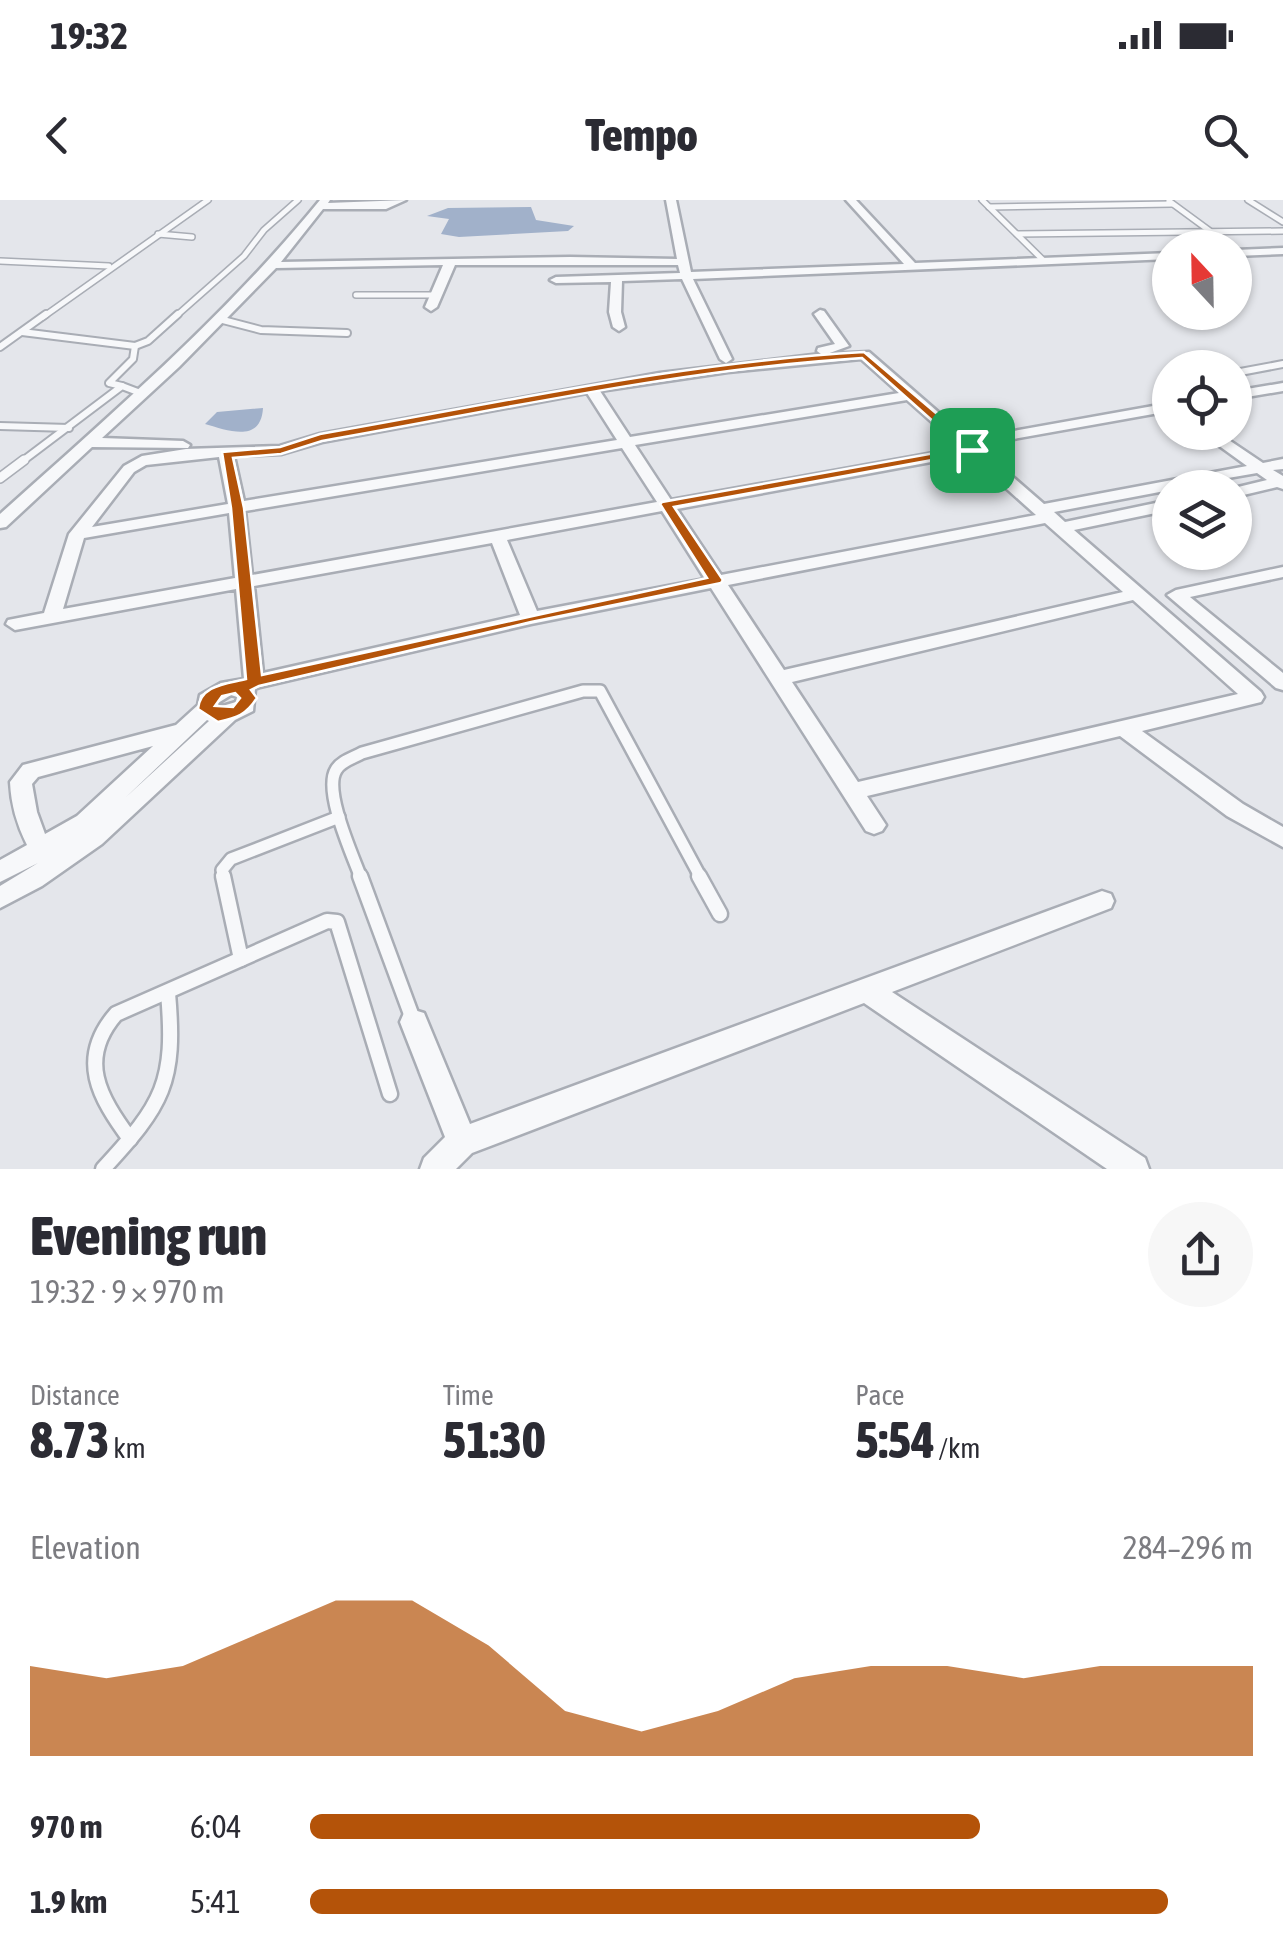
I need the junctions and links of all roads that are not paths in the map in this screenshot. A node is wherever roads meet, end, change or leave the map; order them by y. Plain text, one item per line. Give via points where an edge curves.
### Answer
1 (208, 200) edge
2 (298, 200) edge
3 (402, 200) edge
4 (671, 200) edge
5 (851, 200) edge
6 (982, 200) edge
7 (1248, 200) edge
8 (1169, 202) edge
9 (324, 203) edge
10 (989, 207) junction
11 (1283, 222) edge
12 (1208, 230) edge
13 (1252, 231) edge
14 (1283, 231) edge
15 (1152, 233) edge
16 (157, 234) junction
17 (1016, 234) junction
18 (192, 236) dead end
19 (1252, 251) edge
20 (1283, 251) edge
21 (1152, 257) edge
22 (0, 261) edge
23 (1044, 261) junction
24 (682, 262) junction
25 (450, 263) junction
26 (273, 265) junction
27 (110, 266) junction
28 (912, 266) junction
29 (686, 276) junction
30 (617, 278) junction
31 (556, 280) dead end
32 (438, 294) junction
33 (356, 295) dead end
34 (431, 307) dead end
35 (820, 314) dead end
36 (219, 319) junction
37 (619, 327) dead end
38 (22, 332) junction
39 (347, 333) dead end
40 (135, 346) junction
41 (0, 347) edge
42 (726, 359) junction
43 (1283, 364) edge
44 (1252, 370) edge
45 (122, 386) junction
46 (1283, 387) edge
47 (592, 390) junction
48 (1252, 393) edge
49 (143, 394) junction
50 (910, 395) junction
51 (1152, 408) edge
52 (0, 426) edge
53 (70, 428) junction
54 (991, 439) dead end
55 (625, 441) junction
56 (90, 442) junction
57 (972, 450) junction
58 (1234, 450) edge
59 (226, 455) junction
60 (1283, 464) edge
61 (1260, 468) junction
62 (0, 478) edge
63 (1282, 482) edge
64 (1252, 488) edge
65 (666, 504) junction
66 (1152, 507) edge
67 (237, 508) junction
68 (1051, 518) junction
69 (0, 523) edge
70 (77, 534) junction
71 (498, 536) junction
72 (1283, 572) edge
73 (716, 580) junction
74 (243, 583) junction
75 (1137, 594) junction
76 (52, 617) junction
77 (531, 618) junction
78 (15, 624) dead end
79 (780, 678) junction
80 (1283, 683) edge
81 (248, 685) junction
82 (217, 712) junction
83 (1124, 728) junction
84 (179, 732) junction
85 (852, 791) junction
86 (339, 817) junction
87 (1272, 821) edge
88 (874, 825) dead end
89 (1283, 838) edge
90 (48, 859) junction
91 (0, 872) edge
92 (0, 898) edge
93 (1102, 901) dead end
94 (720, 914) dead end
95 (240, 959) junction
96 (867, 990) junction
97 (168, 994) junction
98 (414, 1022) joint
99 (390, 1094) dead end
100 (130, 1139) junction
101 (462, 1142) junction
102 (103, 1169) edge
103 (435, 1169) edge
104 (1134, 1169) edge

1 - 16 lane
2 - 40 lane via 213,284
3 - 9 street via 386,206
4 - 24 street
5 - 28 street
6 - 10 lane
7 - 11 lane
8 - 10 lane
8 - 12 lane
9 - 26 street
10 - 17 lane
13 - 14 lane
15 - 17 lane
16 - 18 lane
16 - 27 lane
17 - 23 lane
19 - 20 street
21 - 23 street
22 - 27 lane
23 - 28 street
24 - 25 street
24 - 29 street
25 - 26 street
25 - 32 street
26 - 36 street
27 - 38 lane
28 - 29 street
29 - 30 street
29 - 42 street
30 - 31 street
30 - 37 street
32 - 33 lane
32 - 34 street
35 - 42 street via 840,348
36 - 39 lane via 261,330
36 - 49 street
38 - 40 lane
38 - 41 lane
40 - 45 lane via 133,360 109,383
42 - 56 street via 352,418 274,443
43 - 44 lane
45 - 49 lane
45 - 53 lane
46 - 48 street
47 - 50 street via 864,355
47 - 55 street
47 - 59 street
49 - 56 street
50 - 55 street
50 - 57 street
51 - 54 street
52 - 53 lane
53 - 62 lane
55 - 65 street
55 - 67 street
56 - 69 street
57 - 65 street
57 - 68 street
58 - 61 street
59 - 67 street
59 - 70 street via 142,461
60 - 61 street
61 - 63 street
61 - 68 street
63 - 64 street
65 - 71 street
65 - 73 street
66 - 68 street
67 - 70 street
67 - 74 street
68 - 73 street
68 - 75 street
70 - 76 street
71 - 74 street
71 - 77 street
72 - 80 street via 1176,596
73 - 77 street
73 - 79 street
74 - 76 street
74 - 81 street
75 - 79 street
75 - 83 street via 1254,697
76 - 78 street
77 - 81 street
79 - 85 street
81 - 82 street via 246,706
82 - 84 street
82 - 90 street via 104,832
83 - 85 street
83 - 87 street
84 - 90 street
84 - 90 street via 31,771 20,782 21,799
85 - 88 street
86 - 94 lane via 332,778 338,765 362,753 600,691
86 - 95 lane via 231,859 222,870
86 - 98 lane
87 - 89 street
90 - 91 street
90 - 92 street
93 - 96 street
95 - 97 lane
95 - 99 lane via 315,923 337,922
96 - 101 street
96 - 104 street
97 - 100 lane via 173,1044 166,1090
97 - 100 lane via 115,1012 99,1034 98,1088 107,1112
98 - 101 street
100 - 102 lane
101 - 103 street

